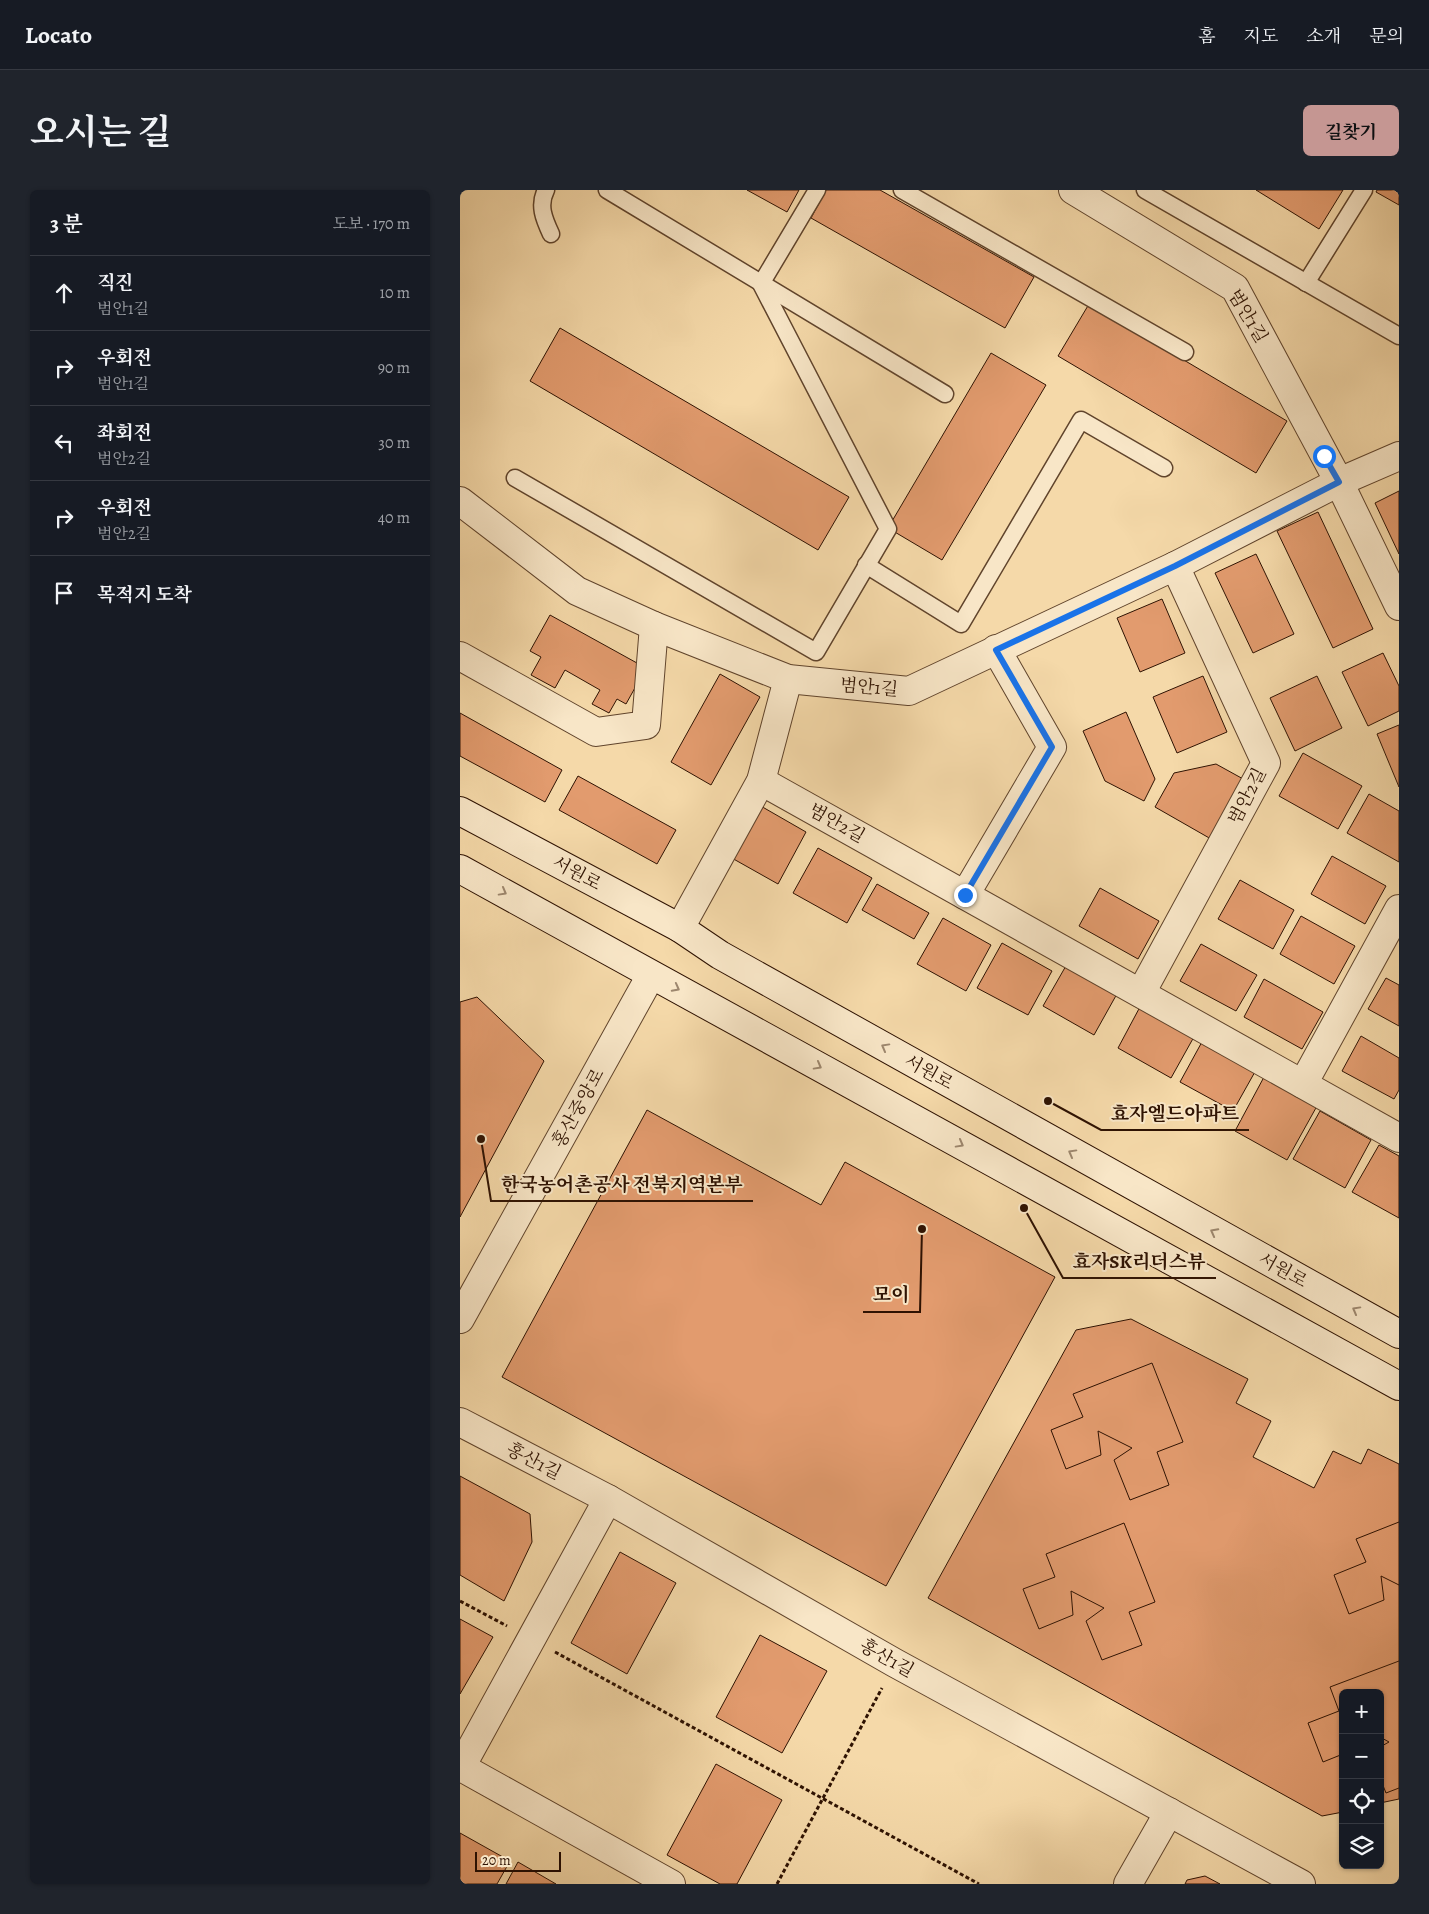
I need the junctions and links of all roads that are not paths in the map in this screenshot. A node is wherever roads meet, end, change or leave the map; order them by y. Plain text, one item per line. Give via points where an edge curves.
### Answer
1 (546, 190) edge
2 (607, 190) edge
3 (817, 190) edge
4 (902, 190) edge
5 (1073, 190) edge
6 (1145, 190) edge
7 (1364, 190) edge
8 (550, 234) dead end
9 (1306, 283) junction
10 (761, 284) junction
11 (1399, 336) edge
12 (1186, 352) dead end
13 (945, 394) dead end
14 (1399, 456) edge
15 (1164, 468) dead end
16 (515, 478) dead end
17 (1339, 482) junction
18 (460, 501) edge
19 (866, 565) junction
20 (1175, 566) junction
21 (1399, 606) edge
22 (654, 626) junction
23 (996, 650) junction
24 (460, 656) edge
25 (788, 679) junction
26 (761, 781) junction
27 (460, 811) edge
28 (460, 869) edge
29 (965, 895) junction
30 (1399, 909) edge
31 (680, 928) junction
32 (652, 975) junction
33 (1141, 993) junction
34 (1303, 1084) junction
35 (1399, 1138) edge
36 (460, 1319) edge
37 (1399, 1334) edge
38 (1399, 1386) edge
39 (460, 1422) edge
40 (608, 1499) junction
41 (1169, 1812) junction
42 (671, 1884) edge
43 (1128, 1884) edge
44 (1301, 1884) edge

1 - 8 lane via 542,213
2 - 10 lane
3 - 10 lane
4 - 12 lane
5 - 17 street, 범안1길 via 1236,288
6 - 9 lane
7 - 9 lane
9 - 11 lane
10 - 13 lane
10 - 19 lane via 888,529
14 - 17 street, 범안1길
15 - 19 lane via 1081,420 961,624
16 - 19 lane via 816,652
17 - 20 street, 범안1길
17 - 21 street
18 - 22 street, 범안1길 via 577,592
20 - 23 street, 범안1길
20 - 33 street, 범안2길 via 1266,763
22 - 24 street via 646,725 596,732
22 - 25 street, 범안1길
23 - 25 street, 범안1길 via 909,691
23 - 29 street via 1052,747
25 - 26 street
26 - 29 street, 범안2길
26 - 31 street
27 - 31 street, 서원로
28 -> 32 street
29 - 33 street, 범안2길
30 - 34 street
37 -> 31 street, 서원로 via 720,955
32 - 36 street, 홍산중앙로
32 -> 38 street
33 - 34 street, 범안2길
34 - 35 street, 범안2길
39 - 40 street, 홍산1길
40 - 41 street, 홍산1길 via 895,1663
40 - 42 street via 461,1766
41 - 43 street
41 - 44 street, 홍산1길

